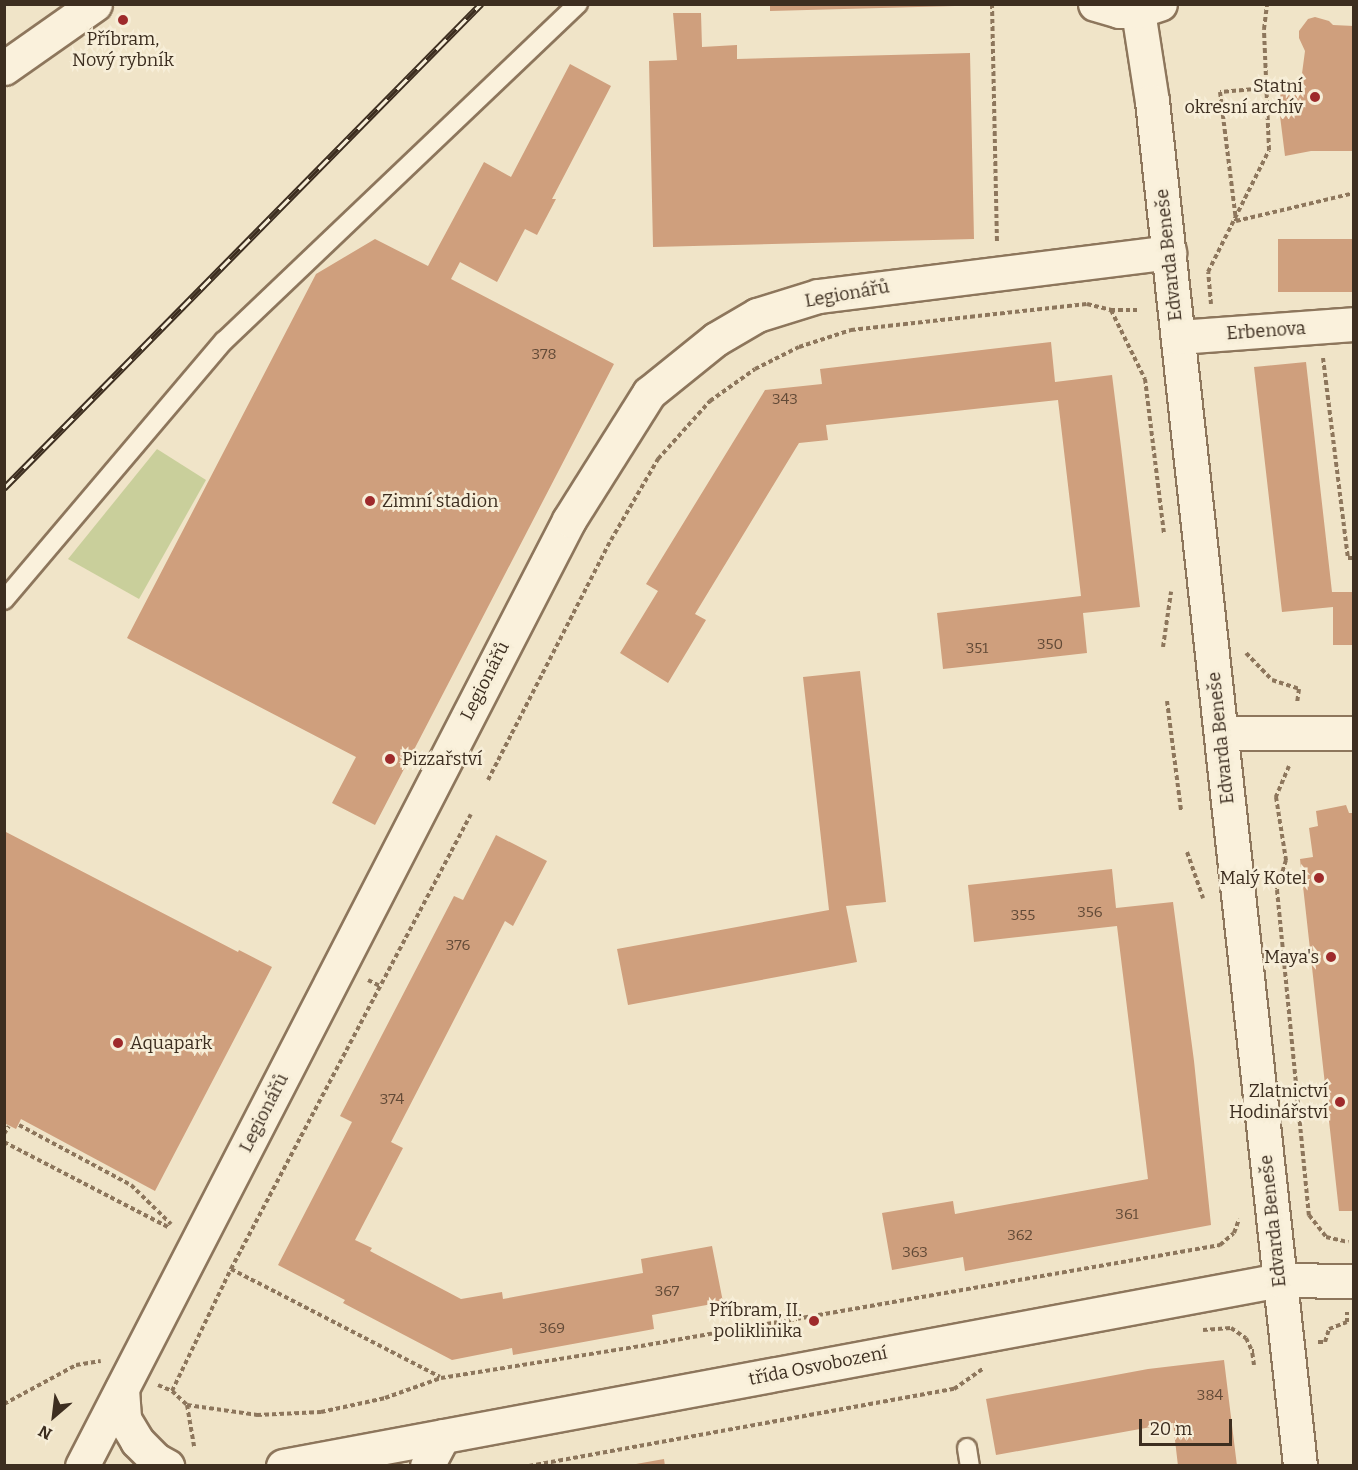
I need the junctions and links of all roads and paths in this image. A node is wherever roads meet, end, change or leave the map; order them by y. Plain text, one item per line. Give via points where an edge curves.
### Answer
1 (95, 4) edge
2 (578, 4) edge
3 (992, 4) edge
4 (1095, 4) edge
5 (1266, 4) edge
6 (1149, 8) edge
7 (4, 68) edge
8 (1266, 88) junction
9 (1353, 193) edge
10 (1236, 221) junction
11 (997, 247) dead end
12 (1169, 252) junction
13 (1203, 307) dead end
14 (1111, 310) junction
15 (1137, 310) dead end
16 (1353, 324) edge
17 (1319, 327) junction
18 (1178, 337) junction
19 (1164, 538) dead end
20 (1353, 558) edge
21 (1169, 583) dead end
22 (4, 600) edge
23 (1162, 646) dead end
24 (1245, 646) dead end
25 (1167, 701) dead end
26 (1221, 733) junction
27 (1283, 733) junction
28 (1353, 733) edge
29 (488, 780) dead end
30 (1181, 811) dead end
31 (471, 813) dead end
32 (1187, 852) dead end
33 (1204, 908) dead end
34 (9, 1125) dead end
35 (19, 1125) dead end
36 (4, 1134) edge
37 (4, 1142) edge
38 (1238, 1209) dead end
39 (170, 1227) dead end
40 (180, 1233) dead end
41 (1348, 1242) dead end
42 (231, 1269) junction
43 (1280, 1280) junction
44 (1350, 1293) edge
45 (1213, 1328) dead end
46 (1312, 1342) dead end
47 (1252, 1351) dead end
48 (441, 1378) junction
49 (126, 1381) junction
50 (954, 1389) dead end
51 (172, 1391) junction
52 (4, 1404) edge
53 (187, 1405) junction
54 (443, 1436) junction
55 (181, 1460) edge
56 (306, 1464) edge
57 (82, 1466) edge
58 (427, 1466) edge
59 (528, 1466) edge
60 (1300, 1466) edge

1 - 7 street
2 - 22 lane via 224,341
3 - 11 path
4 - 6 street via 1119,11
5 - 8 path
6 - 12 street, Edvarda Beneše via 1152,101
8 - 10 path via 1269,150
8 - 10 path via 1220,92
9 - 10 path
10 - 13 path via 1208,272 1212,308
12 - 18 street, Edvarda Beneše
12 - 49 street, Legionářů via 818,296 757,315 716,339 649,393 569,520
14 - 15 path
14 - 19 path via 1145,379
14 - 29 path via 1087,304 851,330 800,347 755,369 710,401 658,459 617,530
16 - 17 street, Erbenova
17 - 18 street, Erbenova
17 - 20 path via 1348,558
18 - 26 street, Edvarda Beneše
21 - 23 path via 1171,594
24 - 27 path via 1247,656 1272,680 1299,689
25 - 30 path
26 - 27 street
26 - 43 street, Edvarda Beneše
27 - 28 street
27 - 41 path via 1293,759 1276,797 1286,860 1277,890 1307,1204 1309,1215 1326,1237
31 - 42 path
32 - 33 path
34 - 36 path
35 - 40 path via 131,1185
37 - 39 path
38 - 48 path via 1234,1233 1220,1245
42 - 48 path
42 - 51 path
43 - 44 street, třída Osvobození
43 - 54 street, třída Osvobození
43 - 60 street, Edvarda Beneše
44 - 46 path via 1347,1322 1329,1329 1325,1342
45 - 47 path via 1231,1329 1246,1338
48 - 53 path via 386,1398 321,1412 257,1415
49 - 51 path
49 - 52 path via 103,1361 76,1365
49 - 55 street via 124,1419 132,1434 156,1460
49 - 57 street, Legionářů
50 - 59 path
51 - 53 path
53 - 55 path
54 - 56 street, třída Osvobození
54 - 58 street

